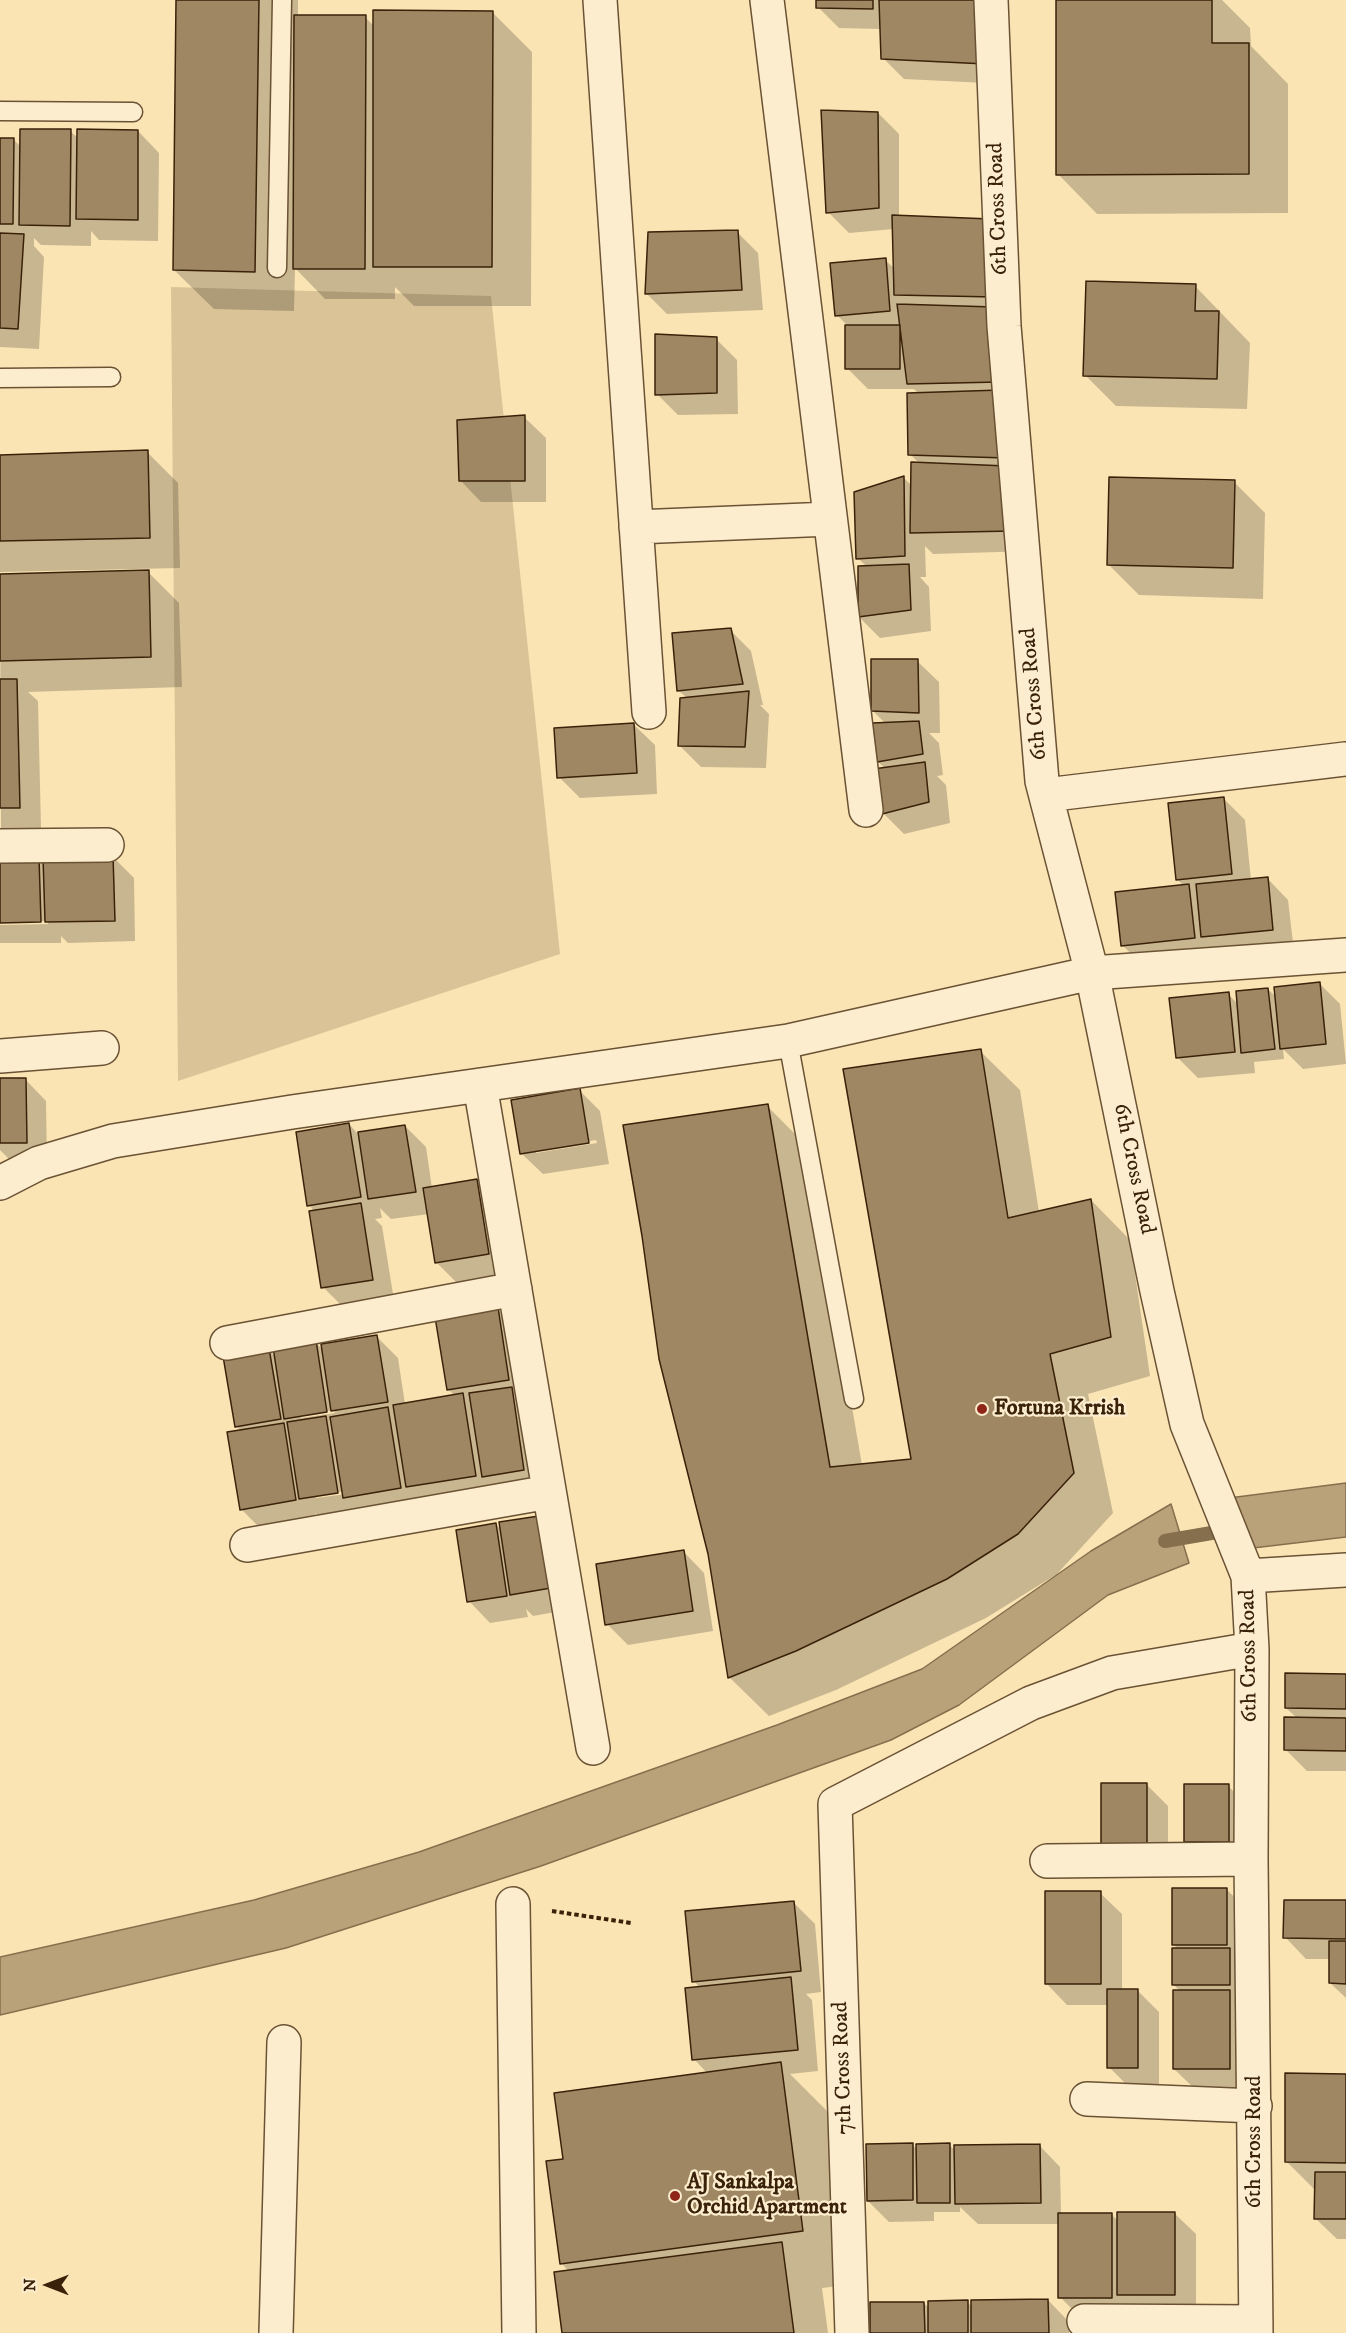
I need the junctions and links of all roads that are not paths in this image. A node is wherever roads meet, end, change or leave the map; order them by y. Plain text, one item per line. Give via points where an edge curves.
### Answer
1 (282, 0) edge
2 (600, 0) edge
3 (767, 0) edge
4 (991, 0) edge
5 (0, 111) edge
6 (133, 112) dead end
7 (277, 268) dead end
8 (111, 377) dead end
9 (0, 378) edge
10 (831, 519) junction
11 (636, 527) junction
12 (649, 712) dead end
13 (1345, 759) edge
14 (1046, 795) junction
15 (866, 810) dead end
16 (107, 845) dead end
17 (0, 846) edge
18 (1346, 955) edge
19 (1092, 973) junction
20 (789, 1041) junction
21 (102, 1048) dead end
22 (0, 1056) edge
23 (480, 1085) junction
24 (0, 1183) edge
25 (515, 1289) junction
26 (227, 1342) dead end
27 (854, 1399) dead end
28 (549, 1492) junction
29 (247, 1545) dead end
30 (1242, 1561) junction
31 (1346, 1570) edge
32 (1252, 1649) junction
33 (593, 1748) dead end
34 (1251, 1859) junction
35 (1047, 1860) dead end
36 (513, 1905) road end
37 (284, 2042) dead end
38 (1087, 2099) dead end
39 (1255, 2106) junction
40 (1084, 2320) dead end
41 (1256, 2327) edge
42 (276, 2333) edge
43 (519, 2333) edge
44 (852, 2333) edge

1 - 7 lane
2 - 11 street
3 - 10 street
4 - 14 street, 6th Cross Road via 1004,326
5 - 6 lane
8 - 9 lane
10 - 11 street
10 - 15 street
11 - 12 street
13 - 14 street
14 - 19 street, 6th Cross Road
16 - 17 street
18 - 19 street
19 - 20 street
19 - 30 street, 6th Cross Road via 1187,1424
20 - 23 street
20 - 27 lane
21 - 22 street
23 - 24 street via 113,1141 39,1163
23 - 25 street
25 - 26 street
25 - 28 street
28 - 29 street
28 - 33 street
30 - 31 street
30 - 32 street, 6th Cross Road
32 - 34 street, 6th Cross Road
32 - 44 street, 7th Cross Road via 1112,1673 1030,1703 835,1804
34 - 35 street
34 - 39 street, 6th Cross Road
36 - 43 street
37 - 42 street
38 - 39 street
39 - 41 street, 6th Cross Road
40 - 41 street

